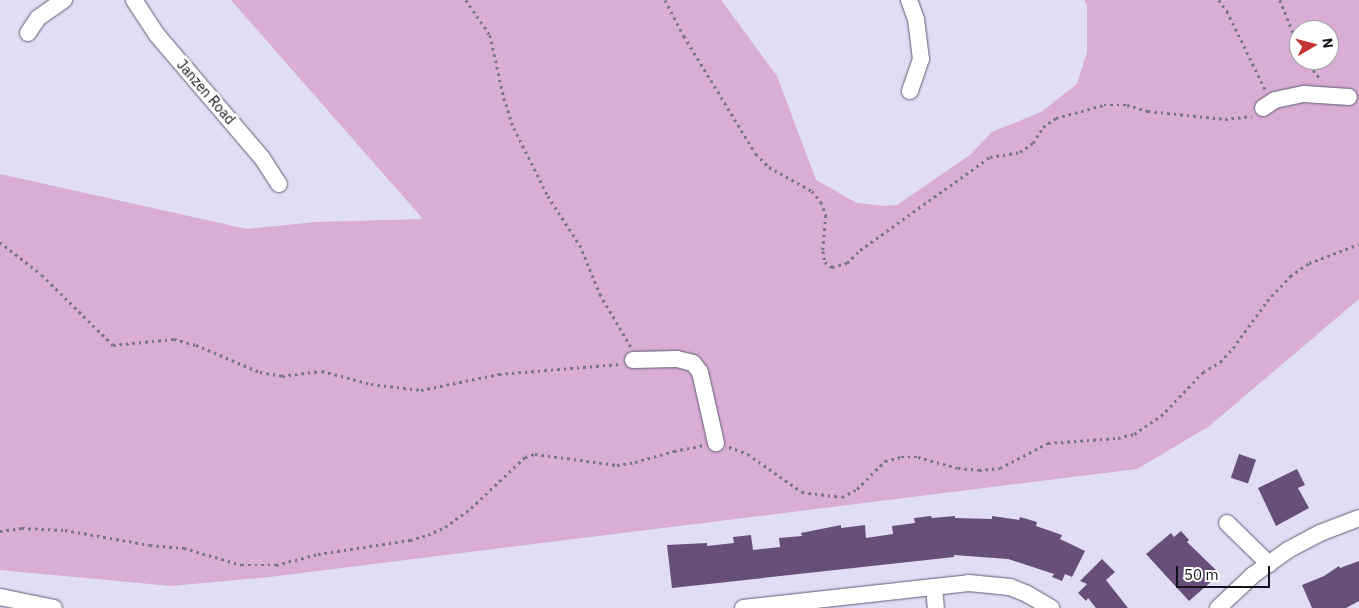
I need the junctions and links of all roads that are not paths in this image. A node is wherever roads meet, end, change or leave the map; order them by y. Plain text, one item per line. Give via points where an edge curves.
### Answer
1 (64, 0) edge
2 (134, 0) edge
3 (909, 0) edge
4 (28, 34) dead end
5 (910, 91) dead end
6 (1348, 97) dead end
7 (1263, 108) road end
8 (279, 184) dead end
9 (633, 360) road end
10 (716, 443) road end
11 (1359, 518) edge
12 (1227, 523) dead end
13 (1269, 564) junction
14 (934, 587) junction
15 (0, 597) edge
16 (54, 608) edge
17 (743, 608) edge
18 (936, 608) edge
19 (1052, 608) edge
20 (1218, 608) edge

1 - 4 street via 38,18
2 - 8 street, Janzen Road via 157,35 262,158
3 - 5 street via 916,19 921,59
6 - 7 street via 1304,94 1275,100
9 - 10 street via 678,359 693,363 700,372
11 - 13 street via 1320,533
12 - 13 street
13 - 20 street
14 - 17 street
14 - 18 street
14 - 19 street via 977,583 1010,587
15 - 16 street

